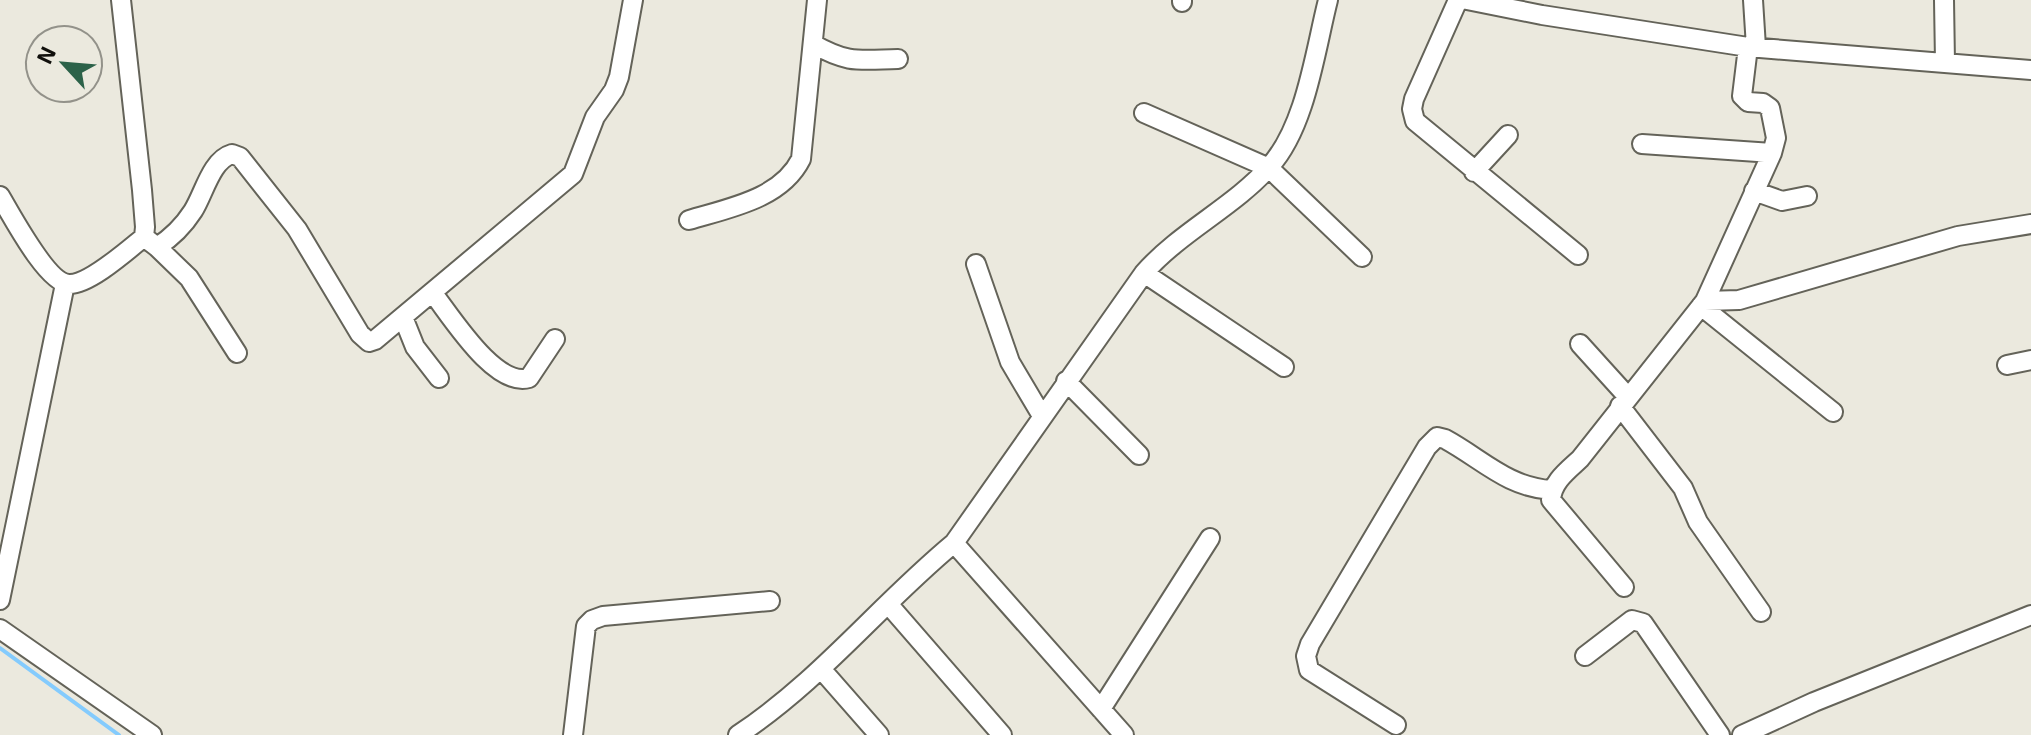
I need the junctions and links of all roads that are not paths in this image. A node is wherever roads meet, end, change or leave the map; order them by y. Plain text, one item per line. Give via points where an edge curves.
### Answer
1 (121, 0) edge
2 (633, 0) edge
3 (817, 0) edge
4 (1328, 0) edge
5 (1458, 0) edge
6 (1467, 0) edge
7 (1753, 0) edge
8 (1944, 0) edge
9 (813, 44) junction
10 (1752, 47) junction
11 (898, 59) dead end
12 (1945, 62) junction
13 (2031, 70) edge
14 (1144, 113) dead end
15 (1508, 135) dead end
16 (1642, 144) dead end
17 (1772, 153) junction
18 (1269, 168) junction
19 (1474, 172) junction
20 (1754, 191) junction
21 (0, 196) edge
22 (1807, 196) dead end
23 (689, 220) dead end
24 (2031, 224) edge
25 (150, 242) junction
26 (1578, 255) dead end
27 (1362, 257) dead end
28 (976, 264) dead end
29 (1144, 273) junction
30 (65, 284) junction
31 (432, 292) junction
32 (1703, 303) junction
33 (403, 317) junction
34 (555, 339) dead end
35 (1580, 344) dead end
36 (237, 353) dead end
37 (2031, 360) edge
38 (2007, 365) dead end
39 (1284, 367) dead end
40 (439, 378) dead end
41 (1066, 381) junction
42 (1624, 402) junction
43 (1833, 412) dead end
44 (1042, 416) junction
45 (1139, 455) dead end
46 (1551, 490) junction
47 (1210, 538) dead end
48 (954, 543) junction
49 (1624, 587) dead end
50 (0, 600) edge
51 (770, 601) dead end
52 (889, 605) junction
53 (1761, 612) dead end
54 (2031, 615) edge
55 (0, 629) edge
56 (1585, 656) dead end
57 (822, 670) junction
58 (1101, 709) junction
59 (1396, 725) dead end
60 (152, 735) edge
61 (573, 735) edge
62 (738, 735) edge
63 (879, 735) edge
64 (1002, 735) edge
65 (1124, 735) edge
66 (1720, 735) edge
67 (1742, 735) edge

1 - 25 street
2 - 31 street via 619,77 595,117 573,174
3 - 9 street
4 - 18 street via 1296,119
5 - 19 street via 1412,109 1415,121
6 - 10 street
7 - 10 street
8 - 12 street
9 - 11 street via 850,60
9 - 23 street via 801,159 795,171 751,201
10 - 12 street
10 - 17 street via 1742,96 1770,108 1776,138
12 - 13 street
14 - 18 street
15 - 19 street
16 - 17 street
17 - 20 street
18 - 27 street
18 - 29 street via 1163,251
19 - 26 street
20 - 22 street via 1782,201
20 - 32 street
21 - 30 street via 46,268
24 - 32 street via 1958,236 1739,300
25 - 30 street
25 - 33 street via 191,214 220,161 232,154 240,157 297,229 364,339 375,340
25 - 36 street via 189,278
28 - 44 street via 1010,362
29 - 39 street
29 - 41 street
30 - 50 street
31 - 33 street
31 - 34 street via 481,356 515,379 529,378
32 - 42 street
32 - 43 street
33 - 40 street via 415,347
35 - 42 street
37 - 38 street
41 - 44 street
41 - 45 street
42 - 46 street
42 - 53 street
44 - 48 street
46 - 49 street via 1551,500
46 - 59 street via 1529,488 1445,439 1437,437 1427,447 1306,656 1309,670
47 - 58 street
48 - 52 street
48 - 58 street
51 - 61 street via 592,620 584,636
52 - 57 street
52 - 64 street
54 - 67 street
55 - 60 street
56 - 66 street via 1632,620 1643,623
57 - 62 street
57 - 63 street
58 - 65 street

